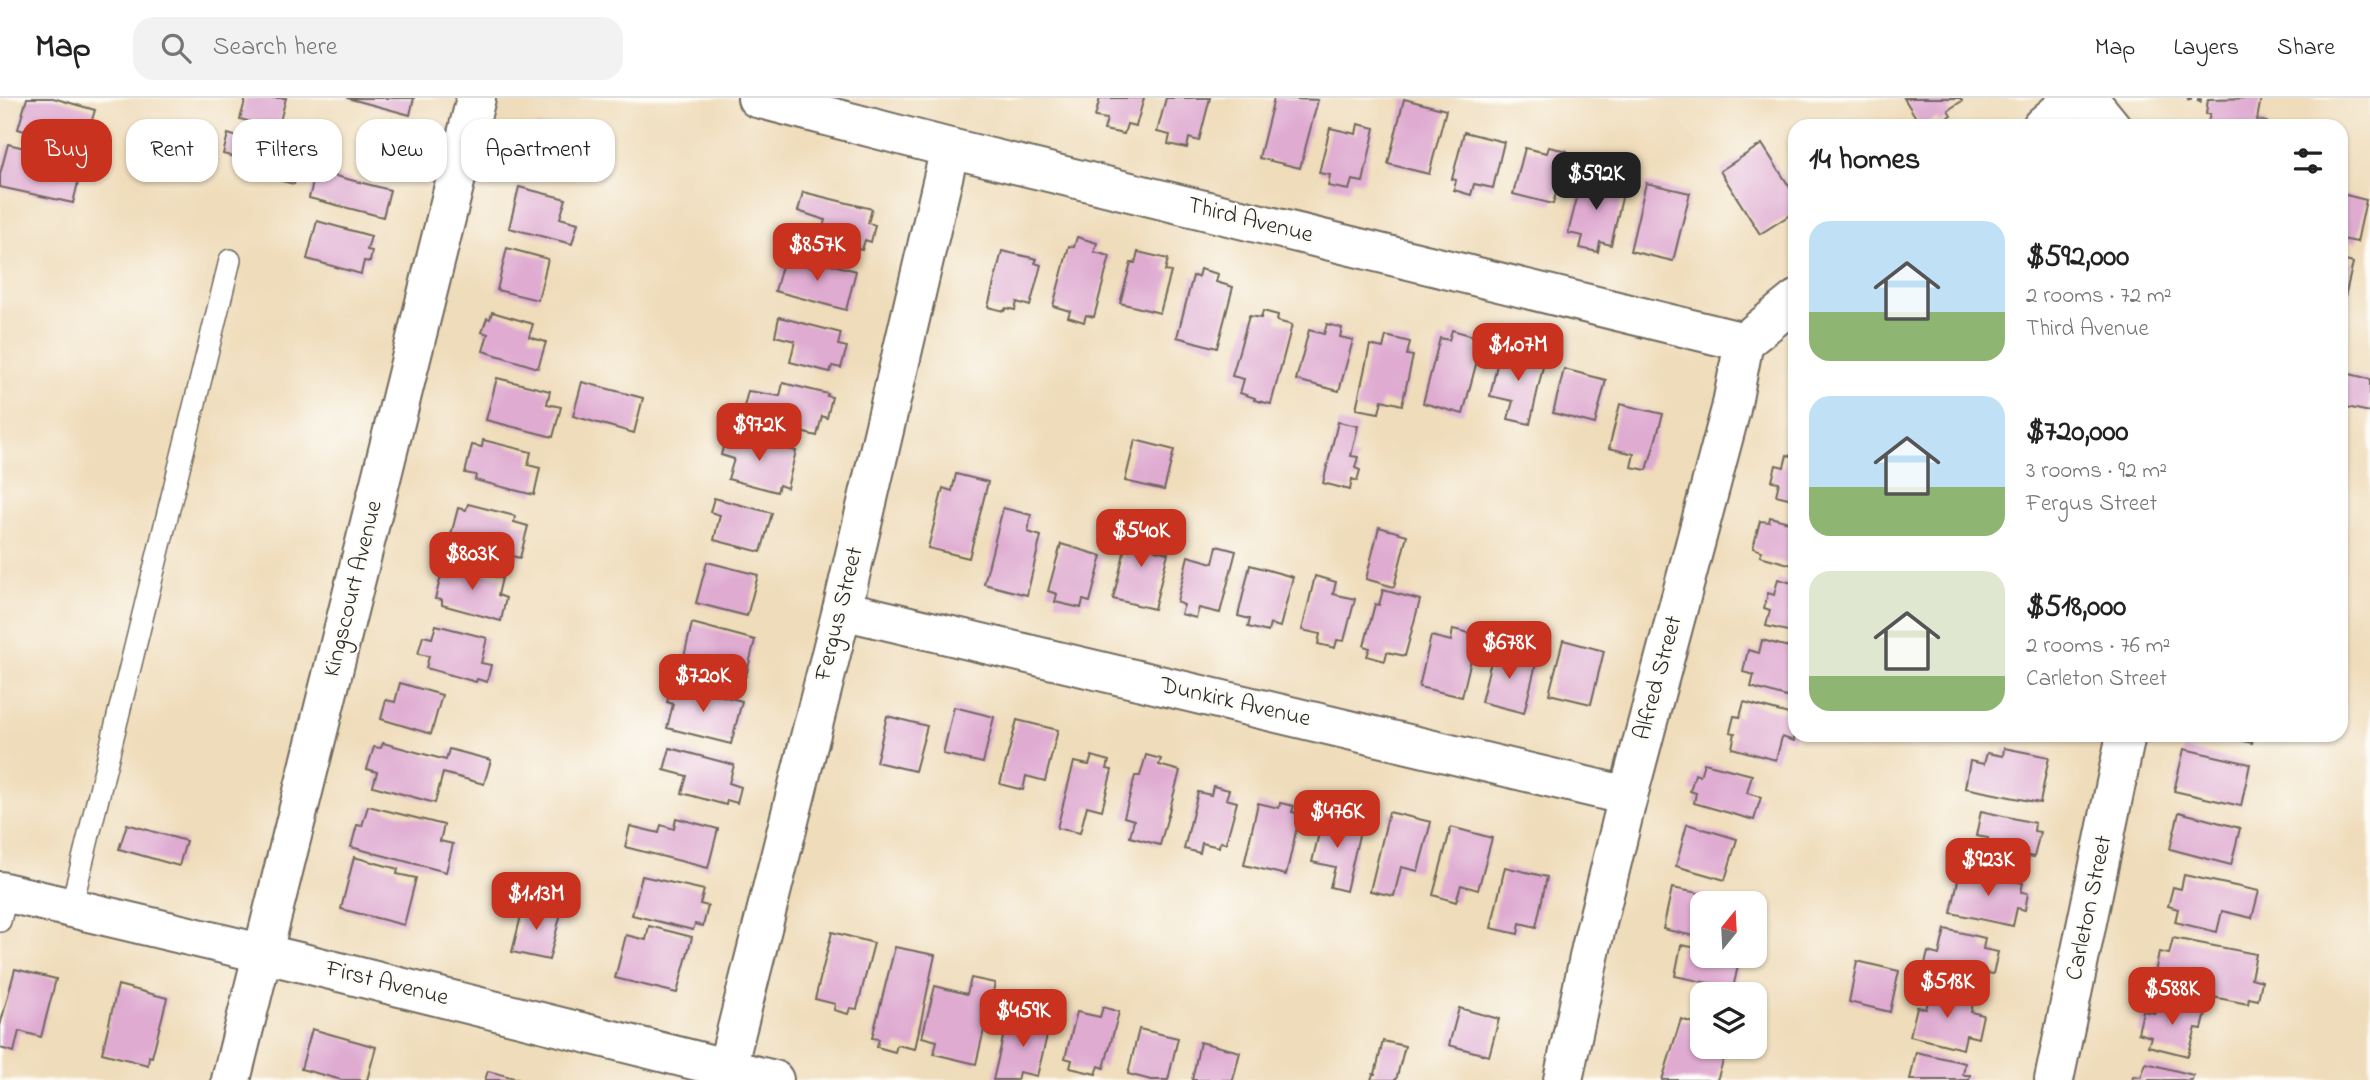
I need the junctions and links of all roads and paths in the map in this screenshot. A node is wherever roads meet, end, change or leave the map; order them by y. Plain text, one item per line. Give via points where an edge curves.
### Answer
1 (476, 98) edge
2 (757, 98) edge
3 (2075, 98) edge
4 (2088, 98) edge
5 (2187, 98) edge
6 (2203, 101) dead end
7 (2050, 119) edge
8 (2105, 119) edge
9 (950, 148) junction
10 (230, 260) dead end
11 (1788, 306) edge
12 (1744, 342) junction
13 (842, 610) junction
14 (2125, 742) edge
15 (1628, 796) junction
16 (2, 902) edge
17 (71, 908) junction
18 (262, 954) junction
19 (725, 1074) edge
20 (231, 1080) edge
21 (774, 1080) edge
22 (1563, 1080) edge
23 (2054, 1080) edge

1 - 18 street, Kingscourt Avenue
2 - 9 street, Third Avenue
3 - 7 street
4 - 8 street
5 - 6 path
9 - 12 street, Third Avenue
9 - 13 street, Fergus Street
10 - 17 lane
11 - 12 street
12 - 15 street, Alfred Street via 1731,409
13 - 15 street, Dunkirk Avenue
13 - 19 street, Fergus Street
14 - 23 street, Carleton Street
15 - 22 street, Alfred Street
16 - 17 street, First Avenue
17 - 18 street, First Avenue
18 - 19 street, First Avenue
18 - 20 street, Kingscourt Avenue
19 - 21 street, First Avenue

